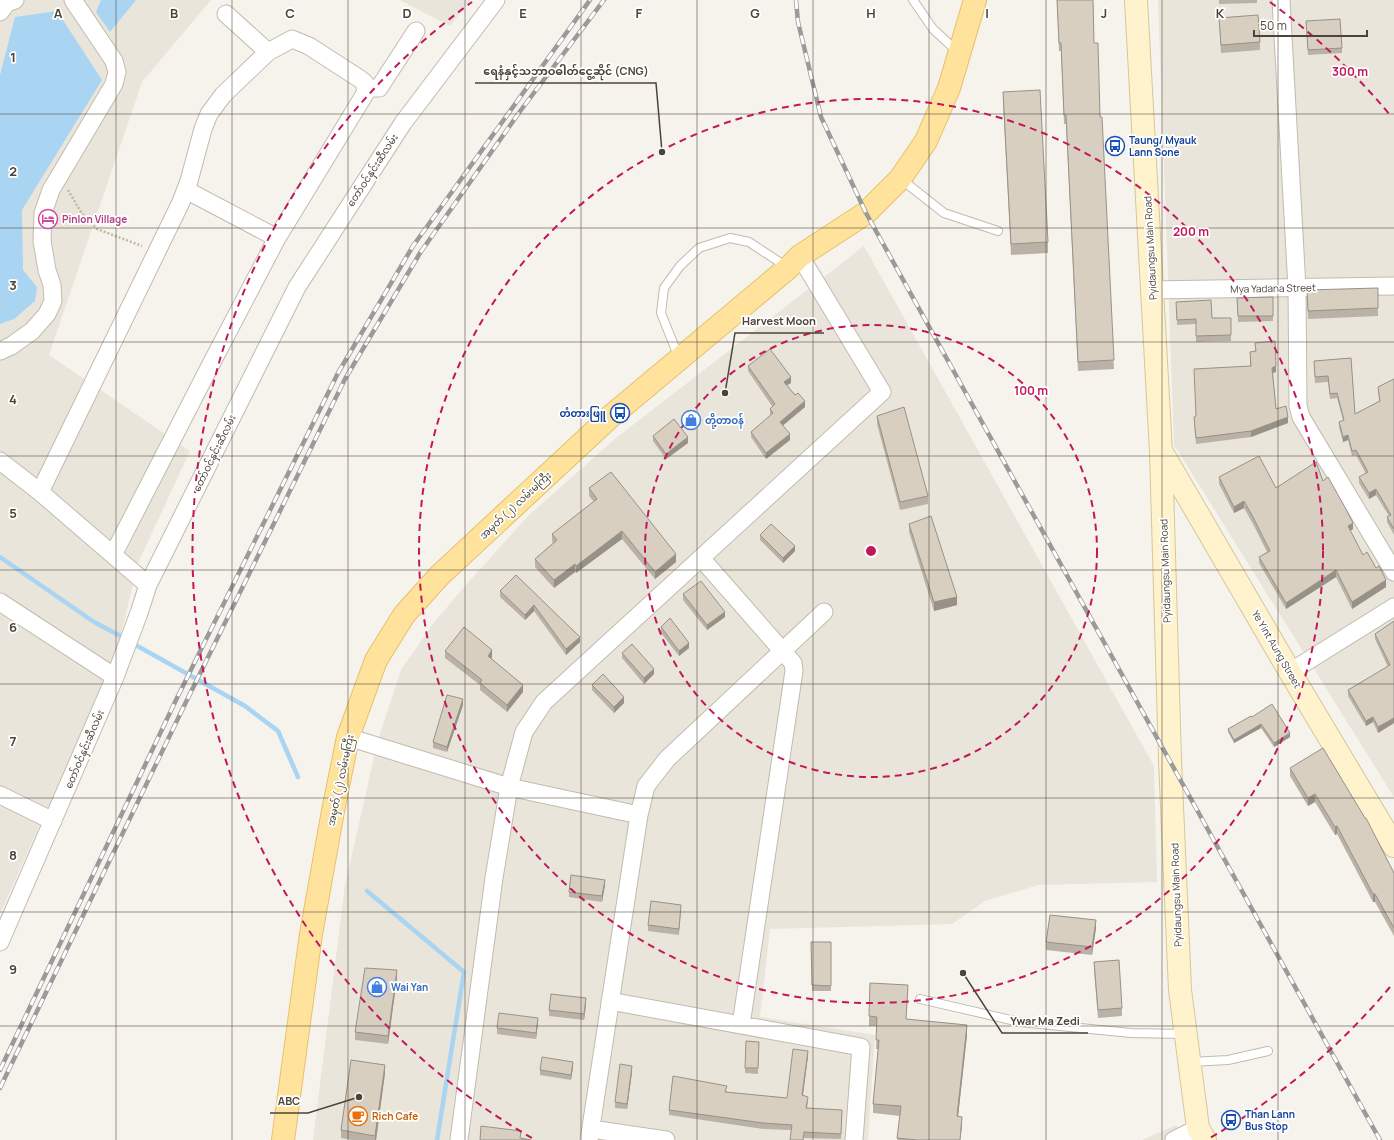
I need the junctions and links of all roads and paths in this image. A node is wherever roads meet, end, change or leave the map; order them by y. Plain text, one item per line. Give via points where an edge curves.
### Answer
1 (15, 0) edge
2 (72, 0) edge
3 (496, 0) edge
4 (913, 0) edge
5 (975, 0) edge
6 (1136, 0) edge
7 (1282, 0) edge
8 (0, 12) edge
9 (226, 14) dead end
10 (416, 31) dead end
11 (268, 52) junction
12 (959, 54) junction
13 (366, 88) junction
14 (60, 176) junction
15 (900, 179) junction
16 (186, 190) junction
17 (998, 231) dead end
18 (277, 238) junction
19 (157, 251) junction
20 (794, 262) junction
21 (1394, 286) edge
22 (1297, 288) junction
23 (1152, 290) junction
24 (0, 351) edge
25 (679, 359) junction
26 (1161, 452) junction
27 (0, 461) edge
28 (40, 492) junction
29 (113, 555) junction
30 (701, 558) junction
31 (1394, 572) edge
32 (148, 585) junction
33 (0, 602) edge
34 (1394, 606) edge
35 (824, 612) dead end
36 (782, 651) junction
37 (1290, 672) junction
38 (115, 677) junction
39 (348, 737) junction
40 (509, 787) junction
41 (0, 795) edge
42 (639, 815) junction
43 (53, 821) junction
44 (1394, 846) edge
45 (0, 942) edge
46 (920, 999) dead end
47 (610, 1001) junction
48 (741, 1025) junction
49 (1186, 1034) junction
50 (1268, 1051) dead end
51 (1190, 1062) junction
52 (590, 1134) edge
53 (1202, 1134) edge
54 (283, 1140) edge
55 (459, 1140) edge
56 (666, 1140) edge
57 (854, 1140) edge
58 (1174, 1140) edge

1 - 8 street via 7,3
2 - 14 street via 114,61 117,72 114,84
3 - 32 street, တော်ဝင်နှင်းဆီလမ်း via 403,123 297,287
4 - 12 lane via 933,29
5 - 12 main road, အမှတ် (၂) လမ်းမကြီး
6 - 23 main road, Pyidaungsu Main Road
7 - 22 street
9 - 11 street
10 - 13 street via 379,88
11 - 13 street via 292,39 310,46 360,79
11 - 16 street via 223,95 209,114
12 - 15 main road, အမှတ် (၂) လမ်းမကြီး via 949,88 926,141
13 - 18 street via 366,92
14 - 19 path via 81,212 97,229
14 - 24 street via 51,190 43,213 42,241 53,301 47,314 32,331
15 - 17 lane via 944,213
15 - 20 main road, အမှတ် (၂) လမ်းမကြီး via 866,213
16 - 18 street
16 - 19 street
18 - 29 street
19 - 28 street
20 - 25 main road, အမှတ် (၂) လမ်းမကြီး
20 - 25 lane via 749,242 730,238 699,248 680,266 664,288 661,313
20 - 30 street via 882,392
21 - 22 street, Mya Yadana Street
22 - 23 street, Mya Yadana Street
22 - 31 street via 1298,406 1301,417
23 - 26 main road, Pyidaungsu Main Road
25 - 39 main road, အမှတ် (၂) လမ်းမကြီး via 610,417 440,575 404,615 376,660
26 - 37 main road, Ye Yint Aung Street
26 - 49 main road, Pyidaungsu Main Road via 1170,760 1180,990
27 - 28 street
28 - 29 street
29 - 32 street
30 - 36 street
30 - 40 street via 544,702 524,732
32 - 38 street, တော်ဝင်နှင်းဆီလမ်း
33 - 38 street
34 - 37 street
35 - 36 street
36 - 42 street via 666,759 646,786
36 - 48 street via 793,663 794,671
37 - 44 main road, Ye Yint Aung Street
38 - 43 street, တော်ဝင်နှင်းဆီလမ်း
39 - 40 street
39 - 54 main road, အမှတ် (၂) လမ်းမကြီး via 311,934
40 - 42 street
40 - 55 street via 494,878
41 - 43 street
42 - 47 street
43 - 45 street, တော်ဝင်နှင်းဆီလမ်း
46 - 49 lane via 1020,1022 1131,1033
47 - 48 street
47 - 52 street
48 - 57 street via 861,1047
49 - 51 main road, Pyidaungsu Main Road
50 - 51 lane via 1228,1060
51 - 53 main road, Pyidaungsu Main Road
52 - 56 street
53 - 58 street

